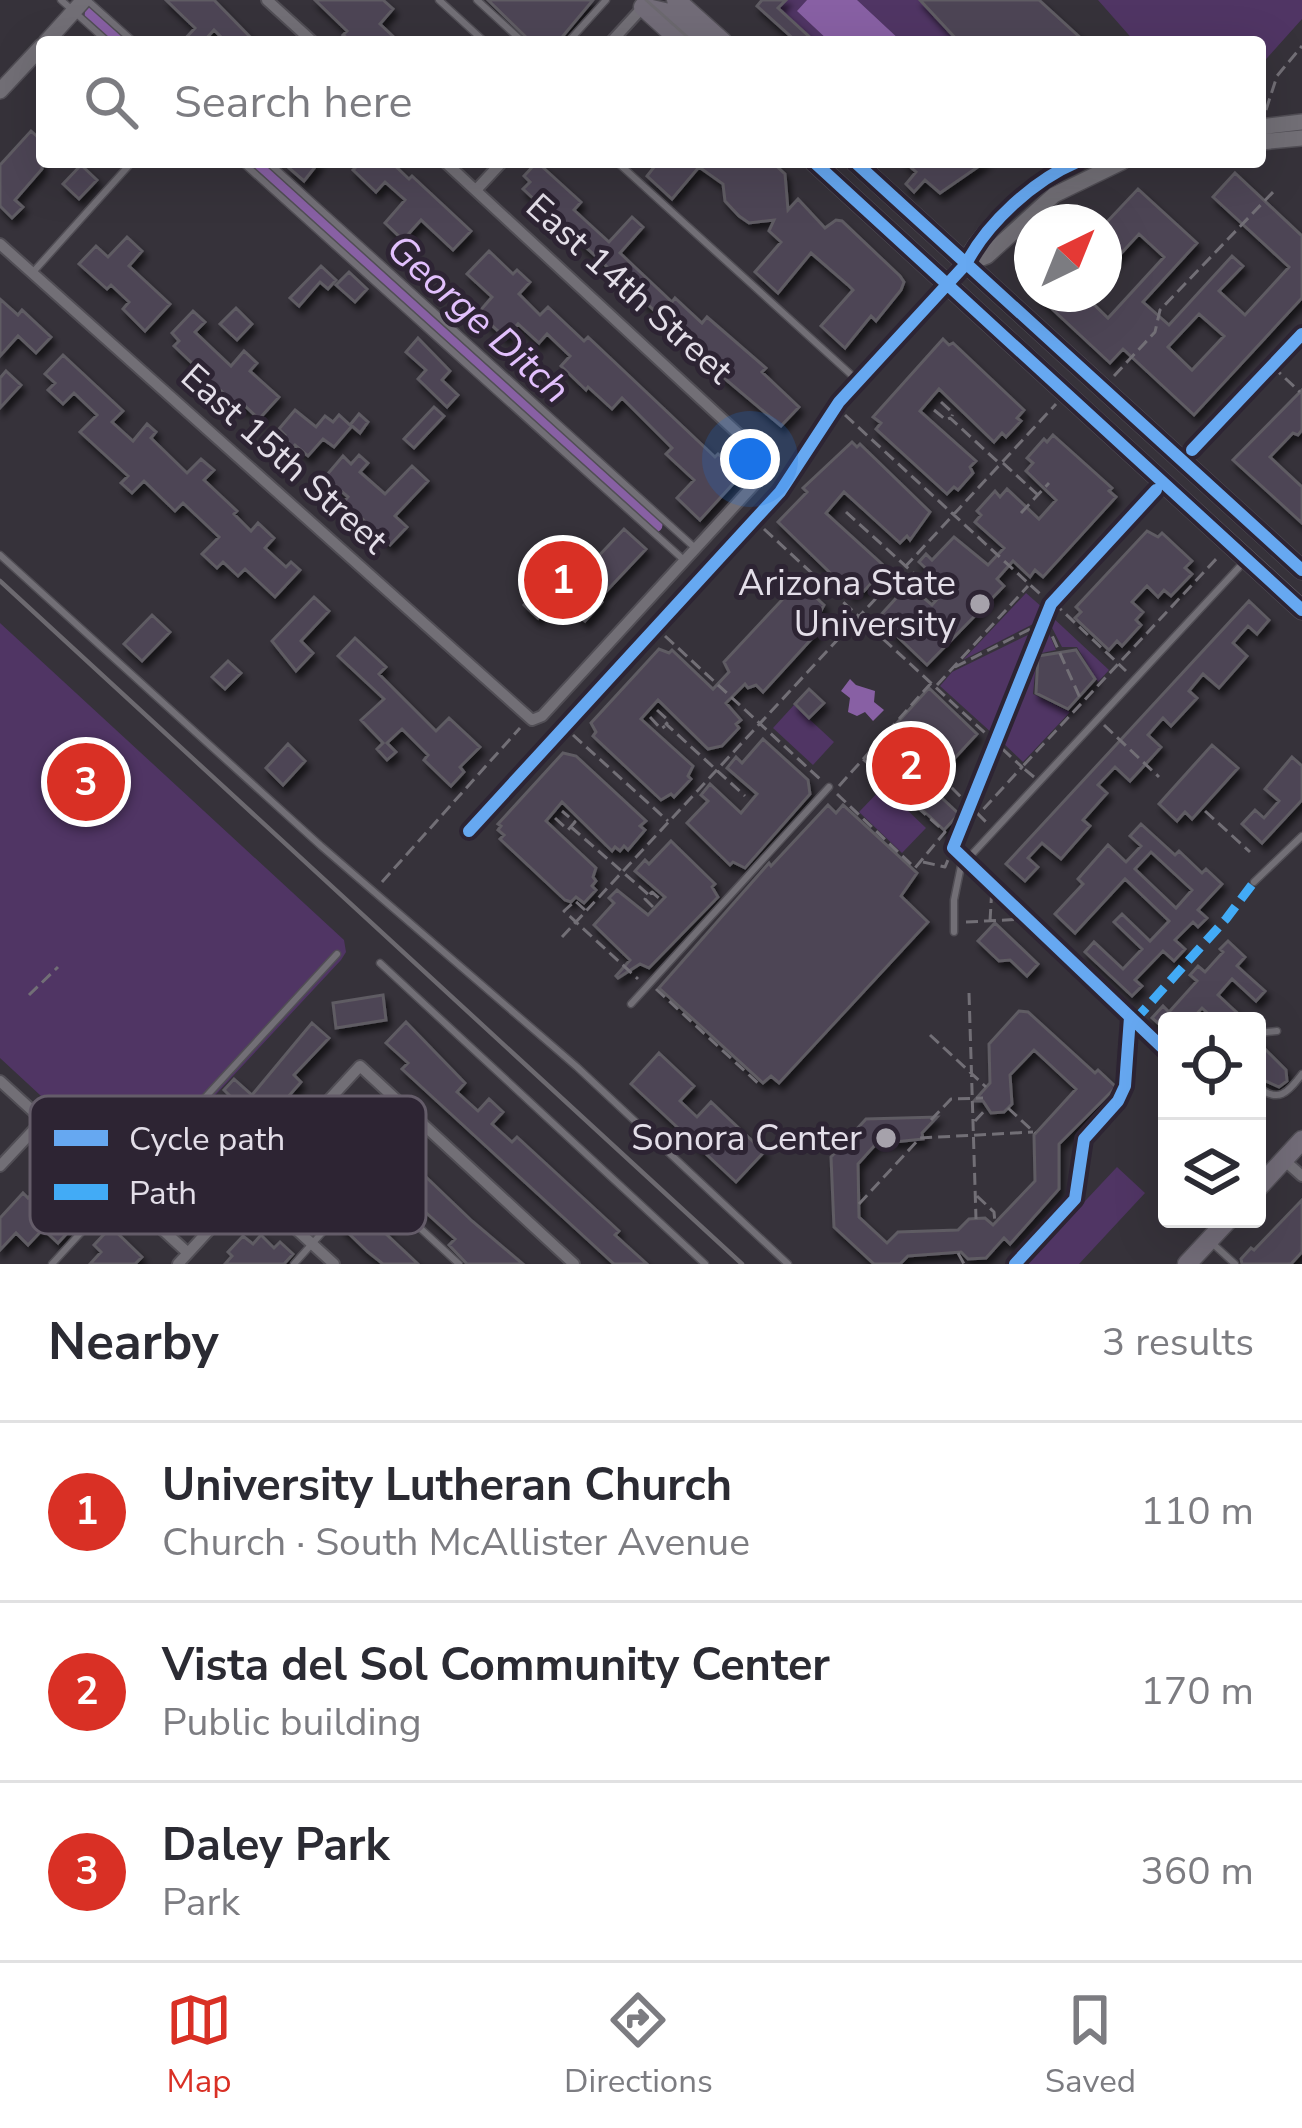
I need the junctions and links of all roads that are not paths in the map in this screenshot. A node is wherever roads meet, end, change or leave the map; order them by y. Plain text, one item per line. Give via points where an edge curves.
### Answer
1 (267, 0) edge
2 (439, 0) edge
3 (477, 0) edge
4 (606, 0) edge
5 (676, 0) edge
6 (76, 3) edge
7 (639, 3) edge
8 (50, 36) edge
9 (103, 36) edge
10 (125, 36) edge
11 (306, 36) edge
12 (478, 36) edge
13 (516, 36) edge
14 (573, 36) edge
15 (615, 36) edge
16 (675, 36) edge
17 (698, 36) edge
18 (716, 36) edge
19 (36, 53) edge
20 (0, 91) edge
21 (1266, 119) edge
22 (1302, 122) edge
23 (1302, 138) edge
24 (1266, 141) edge
25 (127, 168) edge
26 (249, 168) edge
27 (275, 168) edge
28 (452, 168) edge
29 (496, 168) edge
30 (624, 168) edge
31 (821, 168) edge
32 (862, 168) edge
33 (1065, 168) edge
34 (1110, 168) edge
35 (476, 190) junction
36 (0, 244) edge
37 (966, 264) junction
38 (32, 273) junction
39 (947, 284) junction
40 (857, 380) junction
41 (696, 549) junction
42 (0, 555) edge
43 (1246, 559) junction
44 (685, 561) junction
45 (1302, 570) edge
46 (1302, 610) edge
47 (829, 787) road end
48 (469, 831) dead end
49 (1302, 836) edge
50 (1254, 883) dead end
51 (954, 932) dead end
52 (337, 954) dead end
53 (380, 963) dead end
54 (631, 1004) dead end
55 (1276, 1030) dead end
56 (1266, 1032) edge
57 (1302, 1074) edge
58 (0, 1081) edge
59 (1266, 1094) edge
60 (207, 1096) edge
61 (332, 1096) edge
62 (393, 1096) edge
63 (30, 1108) edge
64 (426, 1127) edge
65 (30, 1134) edge
66 (1302, 1140) edge
67 (1284, 1160) junction
68 (0, 1166) edge
69 (1302, 1177) edge
70 (1266, 1179) edge
71 (1220, 1228) edge
72 (80, 1234) edge
73 (167, 1234) edge
74 (206, 1234) edge
75 (302, 1234) edge
76 (322, 1234) edge
77 (426, 1234) edge
78 (1209, 1240) junction
79 (313, 1244) junction
80 (188, 1253) junction
81 (52, 1264) edge
82 (178, 1264) edge
83 (294, 1264) edge
84 (334, 1264) edge
85 (459, 1264) edge
86 (574, 1264) edge
87 (705, 1264) edge
88 (788, 1264) edge
89 (1187, 1264) edge
90 (1235, 1264) edge

1 - 11 street
2 - 12 lane
3 - 13 lane
4 - 14 lane
5 - 18 main road
6 - 8 street
6 - 9 lane
6 - 10 lane
7 - 15 street
7 - 16 main road
7 - 17 main road via 673,14
19 - 20 street
21 - 22 street
23 - 24 street
25 - 38 lane
26 - 44 lane
27 - 41 lane
28 - 35 street, East 14th Street
29 - 35 street
30 - 40 lane
31 - 39 main road
32 - 37 main road
33 - 37 street via 1027,195
34 - 37 street via 1054,195 987,256
35 - 41 street, East 14th Street via 770,463
36 - 38 street, East 15th Street
37 - 39 street
37 - 45 main road
38 - 44 street, East 15th Street via 527,719 542,716
39 - 40 street
39 - 43 main road
40 - 48 street via 780,492
41 - 44 street
42 - 88 lane
43 - 46 main road
43 - 51 lane via 965,862
47 - 54 lane
49 - 50 lane
52 - 60 lane
53 - 87 lane
55 - 56 lane
57 - 59 lane via 1278,1097
58 - 63 street
61 - 62 street via 360,1066
64 - 86 street
65 - 68 street
66 - 67 main road
67 - 69 street
67 - 70 main road
71 - 78 main road
72 - 81 lane
73 - 80 street
74 - 80 street
75 - 79 street
76 - 79 lane
77 - 85 lane
78 - 89 main road
78 - 90 lane
79 - 83 lane
79 - 84 street
80 - 82 street

